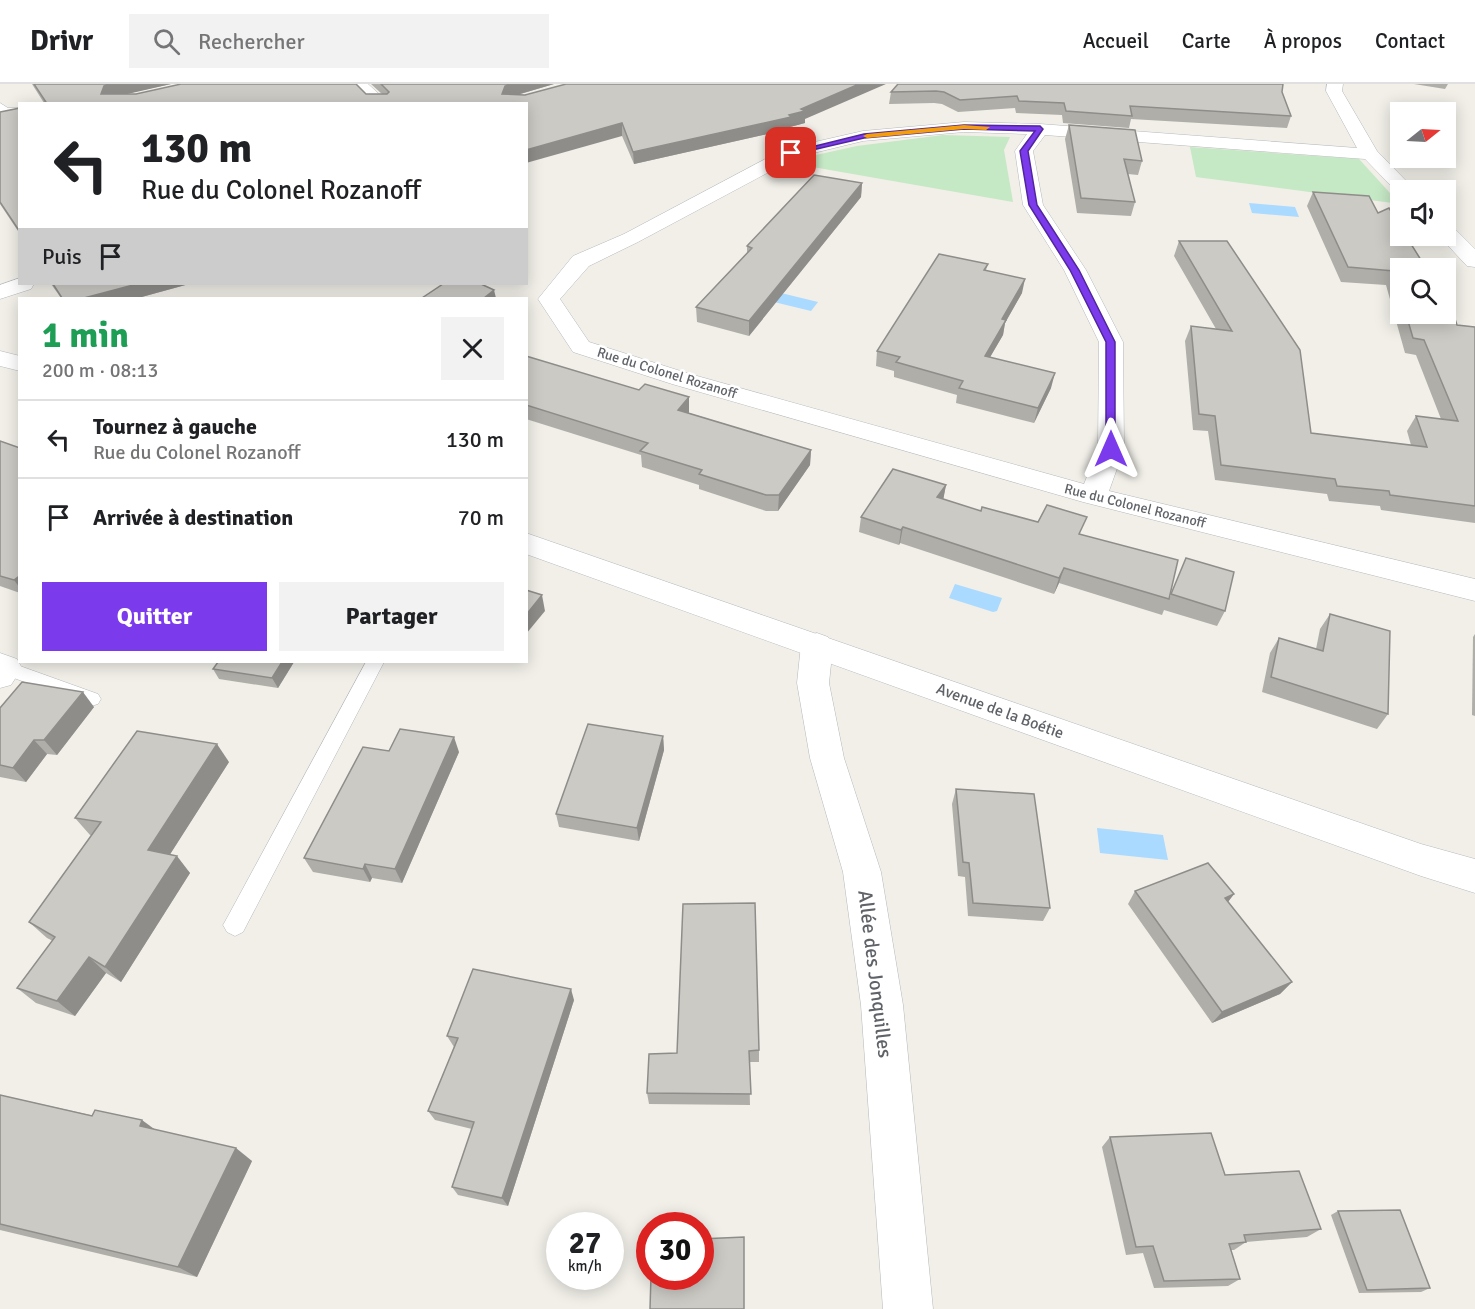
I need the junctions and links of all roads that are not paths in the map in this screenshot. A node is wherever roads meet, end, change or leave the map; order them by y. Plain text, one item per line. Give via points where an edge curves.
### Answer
1 (358, 84) edge
2 (1335, 84) edge
3 (380, 102) edge
4 (0, 108) edge
5 (18, 113) edge
6 (1040, 129) junction
7 (1370, 154) junction
8 (1396, 180) edge
9 (1456, 241) edge
10 (1475, 261) edge
11 (20, 285) edge
12 (0, 292) edge
13 (0, 358) edge
14 (18, 363) edge
15 (1093, 496) junction
16 (528, 544) edge
17 (1475, 590) edge
18 (817, 645) junction
19 (374, 663) edge
20 (2, 670) edge
21 (91, 699) dead end
22 (1475, 876) edge
23 (235, 925) dead end
24 (908, 1309) edge

1 - 3 street
2 - 7 street via 1334,91
4 - 5 street via 3,113
6 - 7 street, Rue du Colonel Rozanoff
6 - 15 street via 1024,151 1033,205 1075,270 1111,342 1111,449
6 - 15 street, Rue du Colonel Rozanoff via 964,127 864,136 791,153 581,261 549,299 581,347
7 - 8 street
9 - 10 street
11 - 12 street
13 - 14 street
15 - 17 street, Rue du Colonel Rozanoff
16 - 18 street, Avenue de la Boétie
18 - 22 street, Avenue de la Boétie
18 - 24 street, Allée des Jonquilles via 813,683 825,747 862,872 882,1005
19 - 23 lane
20 - 21 lane

